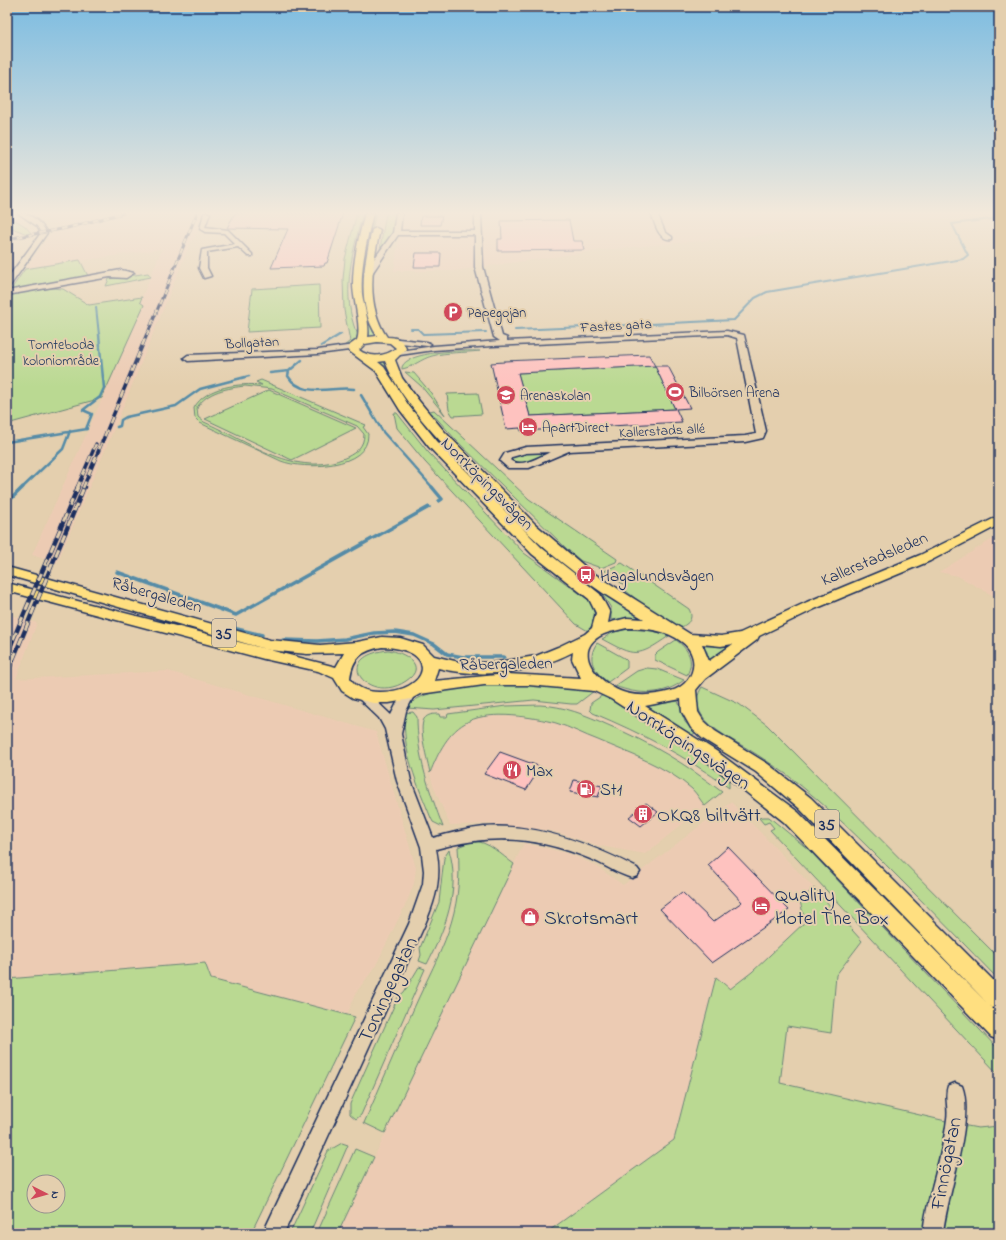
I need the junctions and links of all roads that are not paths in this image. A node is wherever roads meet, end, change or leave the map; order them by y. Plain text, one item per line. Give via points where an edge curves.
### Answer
1 (17, 271) edge
2 (204, 271) edge
3 (357, 271) edge
4 (480, 271) edge
5 (368, 272) edge
6 (110, 275) dead end
7 (207, 276) dead end
8 (7, 284) edge
9 (7, 293) edge
10 (392, 341) junction
11 (504, 342) junction
12 (492, 344) junction
13 (360, 350) junction
14 (394, 355) junction
15 (188, 358) dead end
16 (760, 436) joint
17 (565, 449) junction
18 (999, 520) edge
19 (7, 571) edge
20 (7, 587) edge
21 (763, 629) junction
22 (672, 630) junction
23 (594, 634) junction
24 (686, 638) junction
25 (370, 645) junction
26 (428, 660) junction
27 (342, 675) junction
28 (699, 676) junction
29 (597, 686) junction
30 (688, 689) junction
31 (412, 692) junction
32 (363, 696) junction
33 (616, 696) junction
34 (394, 734) junction
35 (428, 845) junction
36 (632, 872) dead end
37 (999, 1000) edge
38 (999, 1030) edge
39 (955, 1092) dead end
40 (273, 1233) edge
41 (933, 1233) edge

1 - 8 street
2 - 7 street
3 - 13 main road via 364,331
4 - 11 street via 498,337
5 - 10 main road via 368,293 375,326
6 - 9 street
10 - 12 street, Fastes gata via 431,346
10 - 13 main road
10 - 14 main road via 401,349
11 - 12 street, Fastes gata
11 - 16 street, Fastes gata via 727,333 741,337
12 - 14 street, Fastes gata via 434,348
13 - 14 main road via 381,358
13 - 15 street, Bollgatan
13 - 23 main road, Norrköpingsvägen via 380,369 404,408 433,444 537,551 595,597 603,613
14 - 22 main road, Norrköpingsvägen via 390,360 394,372 440,435 519,515 574,566
16 - 17 street, Kallerstads allé
17 - 17 street, Kallerstads allé via 519,452 508,455 505,461 510,466 526,466
18 - 21 main road, Kallerstadsleden via 925,558 812,605
19 - 25 main road, Råbergaleden / 35 via 269,645 322,650
20 - 27 main road, Råbergaleden / 35 via 264,654 322,666
21 - 24 main road, Kallerstadsleden via 743,637 721,641
21 - 28 main road, Kallerstadsleden
22 - 23 main road, 35 via 650,623 634,622 612,625
22 - 24 main road, 35
23 - 26 main road, Råbergaleden / 35 via 556,654 518,665 455,667
23 - 29 main road, 35 via 581,648 580,664
24 - 28 main road, 35 via 696,648 701,659
25 - 26 main road, 35 via 382,642 405,644 419,650
25 - 27 main road, 35 via 356,651 346,661
26 - 31 main road via 429,675
27 - 32 main road, 35 via 346,685
28 - 30 main road, 35
29 - 31 main road, Råbergaleden / 35 via 517,679 457,682
29 - 33 main road, 35
30 - 33 main road, 35 via 658,700
30 - 37 main road, Norrköpingsvägen / 35 via 690,712 697,724 709,735 762,768 805,803
31 - 32 main road, 35 via 390,699
31 - 34 street, Torvingegatan via 399,711
32 - 34 street, Torvingegatan via 382,713
33 - 38 main road, Norrköpingsvägen / 35 via 715,759 791,817
34 - 35 street, Torvingegatan via 404,782
35 - 36 street via 470,835 510,834 561,843 606,858
35 - 40 street, Torvingegatan via 432,873 417,924
39 - 41 street, Finnögatan via 957,1118

